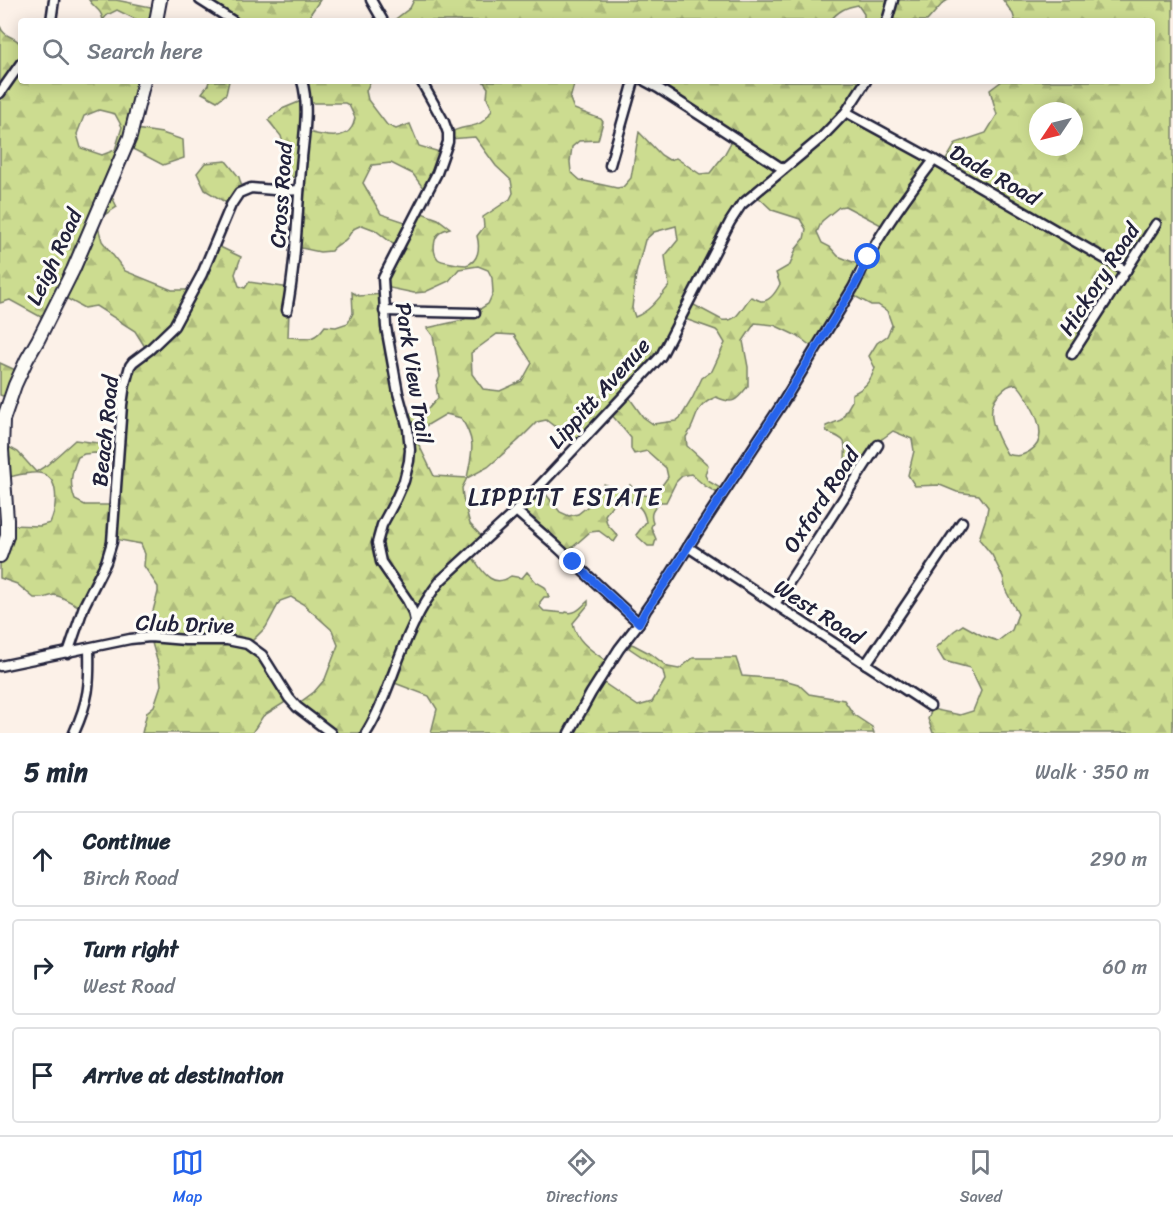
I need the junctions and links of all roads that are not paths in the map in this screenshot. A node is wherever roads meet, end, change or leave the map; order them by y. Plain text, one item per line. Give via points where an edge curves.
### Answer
1 (54, 0) edge
2 (160, 0) edge
3 (200, 0) edge
4 (371, 0) edge
5 (893, 0) edge
6 (51, 18) edge
7 (157, 18) edge
8 (227, 18) edge
9 (382, 18) edge
10 (888, 18) edge
11 (18, 67) edge
12 (143, 84) edge
13 (302, 84) edge
14 (424, 84) edge
15 (633, 84) edge
16 (651, 84) edge
17 (864, 84) edge
18 (0, 93) edge
19 (846, 112) junction
20 (934, 160) junction
21 (610, 165) dead end
22 (783, 170) junction
23 (299, 190) junction
24 (1156, 224) dead end
25 (1126, 271) junction
26 (287, 310) dead end
27 (384, 311) junction
28 (475, 313) dead end
29 (1072, 354) dead end
30 (878, 445) dead end
31 (516, 511) junction
32 (962, 522) dead end
33 (688, 547) junction
34 (0, 556) edge
35 (775, 604) junction
36 (415, 621) junction
37 (639, 623) junction
38 (89, 648) junction
39 (68, 653) junction
40 (866, 664) junction
41 (0, 666) edge
42 (930, 706) dead end
43 (74, 733) edge
44 (331, 733) edge
45 (366, 733) edge
46 (569, 733) edge

1 - 6 street
2 - 7 street
3 - 8 street
4 - 9 street
5 - 10 street
11 - 18 street
12 - 34 street, Leigh Road via 130,137 73,270 15,385 3,420 7,536
13 - 23 street, Cross Road via 305,107
14 - 27 street, Park View Trail via 444,122 448,142 437,173 383,278
15 - 21 street
16 - 22 street
17 - 19 street, Lippitt Avenue
19 - 20 street, Dade Road
19 - 22 street, Lippitt Avenue
20 - 25 street, Dade Road
20 - 33 street via 880,237 780,407
22 - 31 street, Lippitt Avenue via 741,205 661,356
23 - 26 street, Cross Road via 295,263
23 - 39 street, Beach Road via 250,188 239,193 174,326 130,366 122,405 112,542
24 - 25 street, Hickory Road
25 - 29 street, Hickory Road
27 - 28 street
27 - 36 street, Park View Trail via 410,450 404,481 377,543 381,562 408,600
30 - 35 street, Oxford Road
31 - 36 street, Lippitt Avenue via 441,580
31 - 37 street
32 - 40 street
33 - 35 street, West Road
33 - 37 street
35 - 40 street, West Road
36 - 45 street, Lippitt Avenue
37 - 46 street via 596,684
38 - 39 street, Club Drive
38 - 43 street via 87,697
38 - 44 street, Club Drive via 150,637 247,644 262,655 297,707
39 - 41 street, Club Drive
40 - 42 street, West Road

